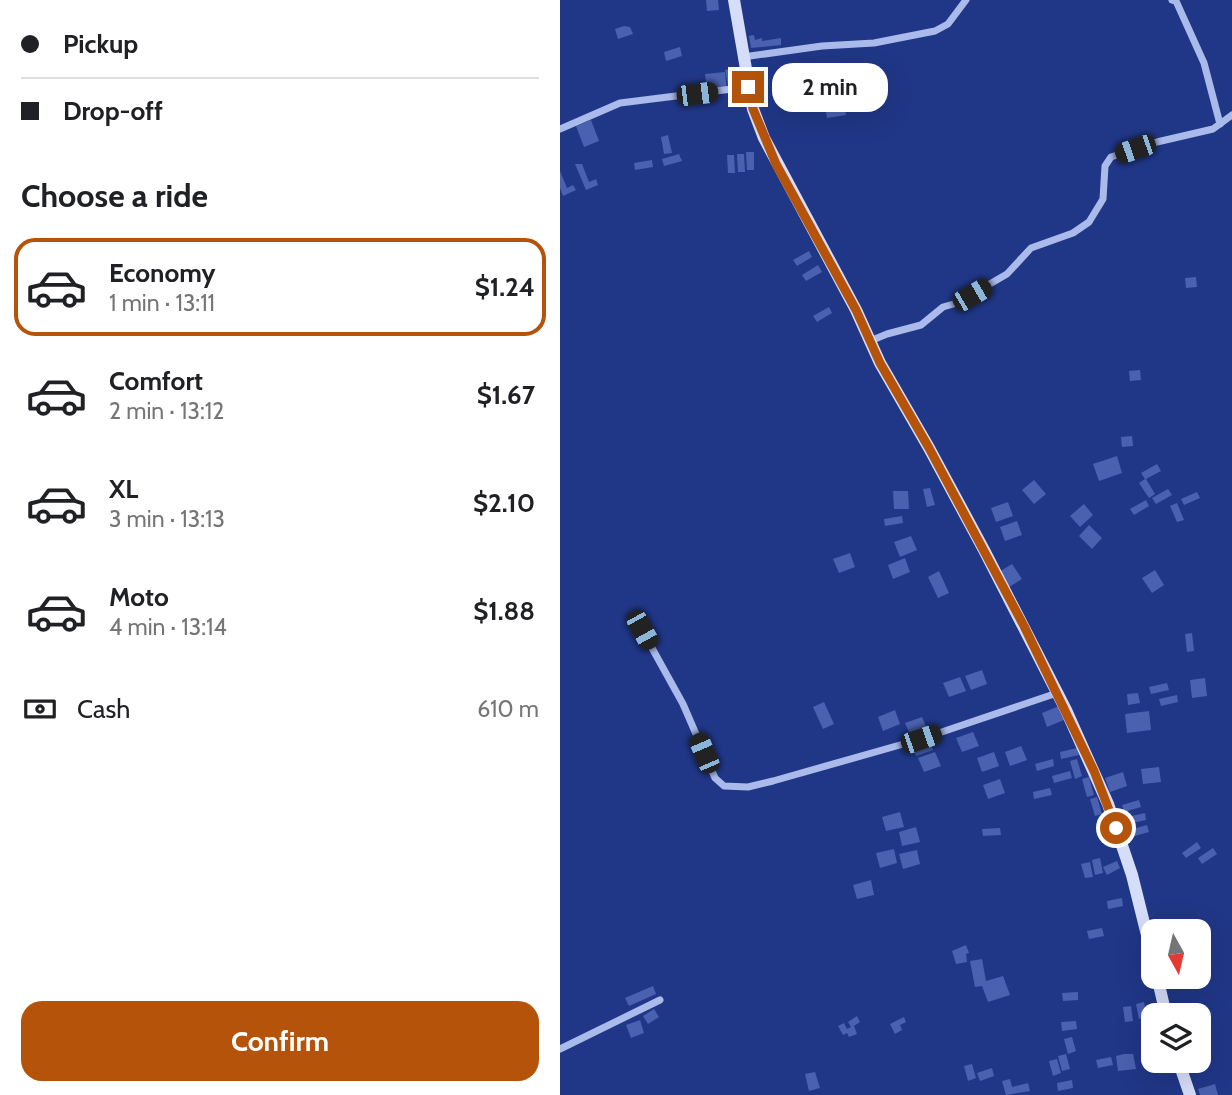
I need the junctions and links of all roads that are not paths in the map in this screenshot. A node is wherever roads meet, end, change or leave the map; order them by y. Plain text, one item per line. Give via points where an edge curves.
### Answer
1 (734, 0) edge
2 (965, 0) edge
3 (1172, 0) edge
4 (743, 57) junction
5 (748, 87) junction
6 (1232, 115) edge
7 (1220, 124) junction
8 (560, 129) edge
9 (870, 341) junction
10 (642, 630) dead end
11 (1057, 692) junction
12 (1143, 919) edge
13 (660, 1000) dead end
14 (560, 1049) edge
15 (1182, 1073) edge
16 (1189, 1095) edge

1 - 4 street
2 - 4 street via 947,24 935,31 874,43
3 - 7 street via 1204,62
4 - 5 street
5 - 8 street via 620,103
5 - 9 street via 776,164
6 - 7 street
7 - 9 street via 1111,157 1105,166 1103,199 1089,222 1031,248 1007,274 943,307 921,325
9 - 11 street
10 - 11 street via 683,704 715,778 724,786 773,781 921,739
11 - 12 street via 1108,804
13 - 14 street
15 - 16 street

